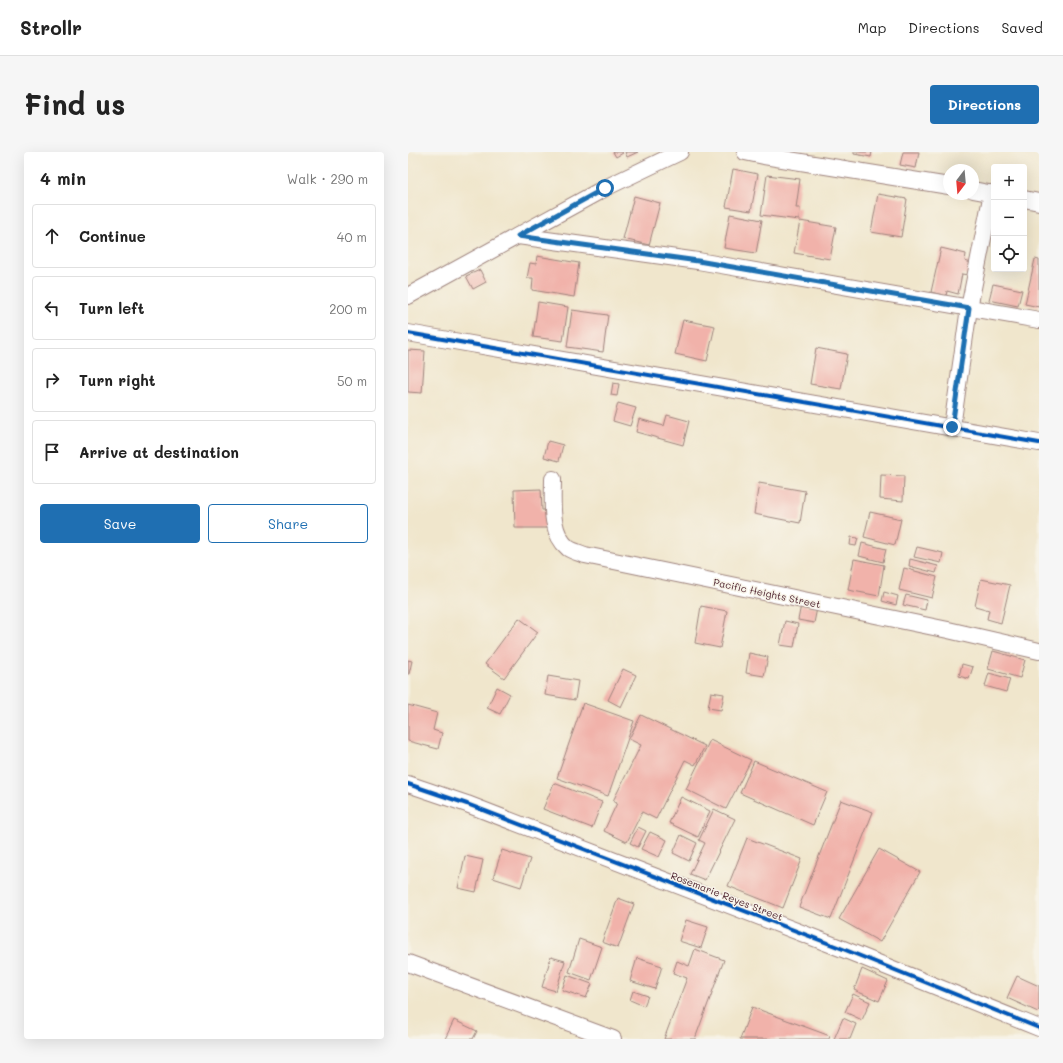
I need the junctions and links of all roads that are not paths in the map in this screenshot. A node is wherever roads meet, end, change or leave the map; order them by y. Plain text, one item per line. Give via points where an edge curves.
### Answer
1 (680, 152) edge
2 (745, 152) edge
3 (943, 185) edge
4 (979, 191) edge
5 (991, 193) edge
6 (992, 200) edge
7 (1027, 200) edge
8 (1039, 202) edge
9 (518, 236) junction
10 (408, 296) edge
11 (969, 308) junction
12 (1039, 320) edge
13 (408, 333) edge
14 (952, 427) junction
15 (1039, 443) edge
16 (553, 479) dead end
17 (1039, 650) edge
18 (408, 784) edge
19 (408, 963) edge
20 (1039, 1028) edge
21 (613, 1039) edge

1 - 9 street via 605,188
2 - 3 street
4 - 5 street
6 - 11 street
7 - 8 street
9 - 10 street
9 - 11 street via 698,261
11 - 12 street
11 - 14 street
13 - 14 street
14 - 15 street
16 - 17 street, Pacific Heights Street via 553,511 560,540 569,548 585,555
18 - 20 street, Rosemarie Reyes Street via 843,949
19 - 21 street

